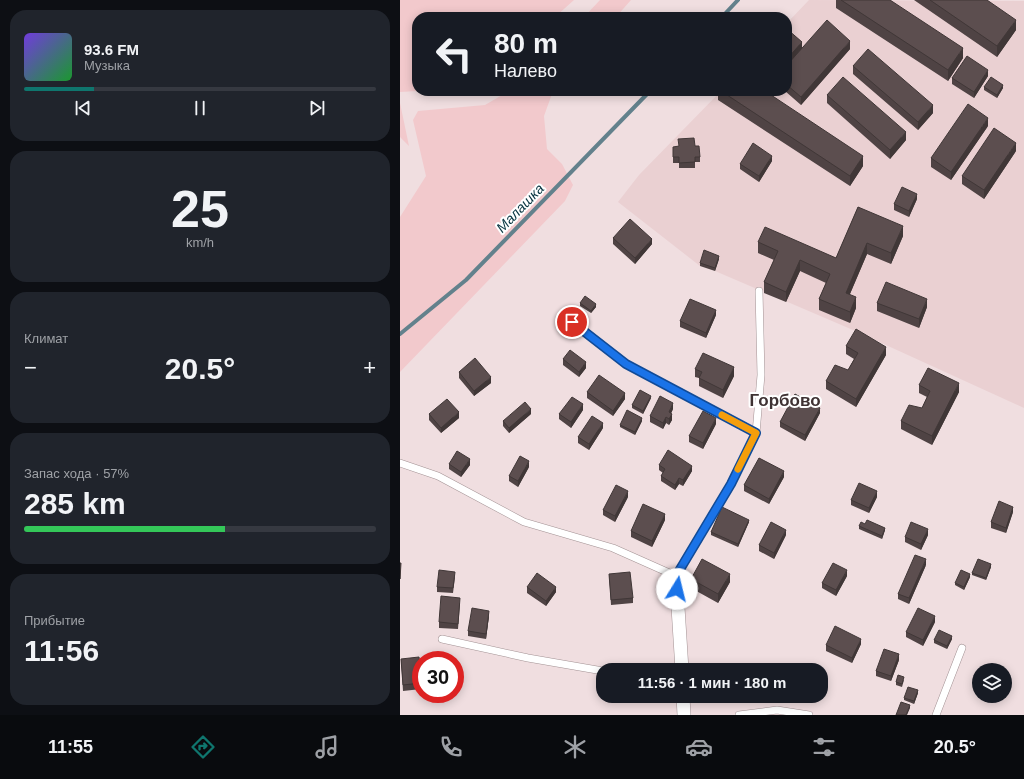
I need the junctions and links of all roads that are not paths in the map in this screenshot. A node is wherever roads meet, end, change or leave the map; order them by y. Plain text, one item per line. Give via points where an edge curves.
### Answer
1 (759, 291) dead end
2 (572, 322) dead end
3 (756, 433) junction
4 (400, 463) edge
5 (676, 576) junction
6 (442, 639) dead end
7 (962, 648) dead end
8 (682, 663) edge
9 (596, 670) edge
10 (683, 703) edge
11 (684, 715) edge
12 (739, 715) edge
13 (810, 715) edge
14 (936, 715) edge

1 - 3 lane via 761,375
2 - 3 lane via 626,364
3 - 5 lane via 731,484
4 - 5 lane via 438,476 524,522 613,548
5 - 8 street
6 - 9 lane
7 - 14 lane
10 - 11 street
12 - 13 lane via 777,710

